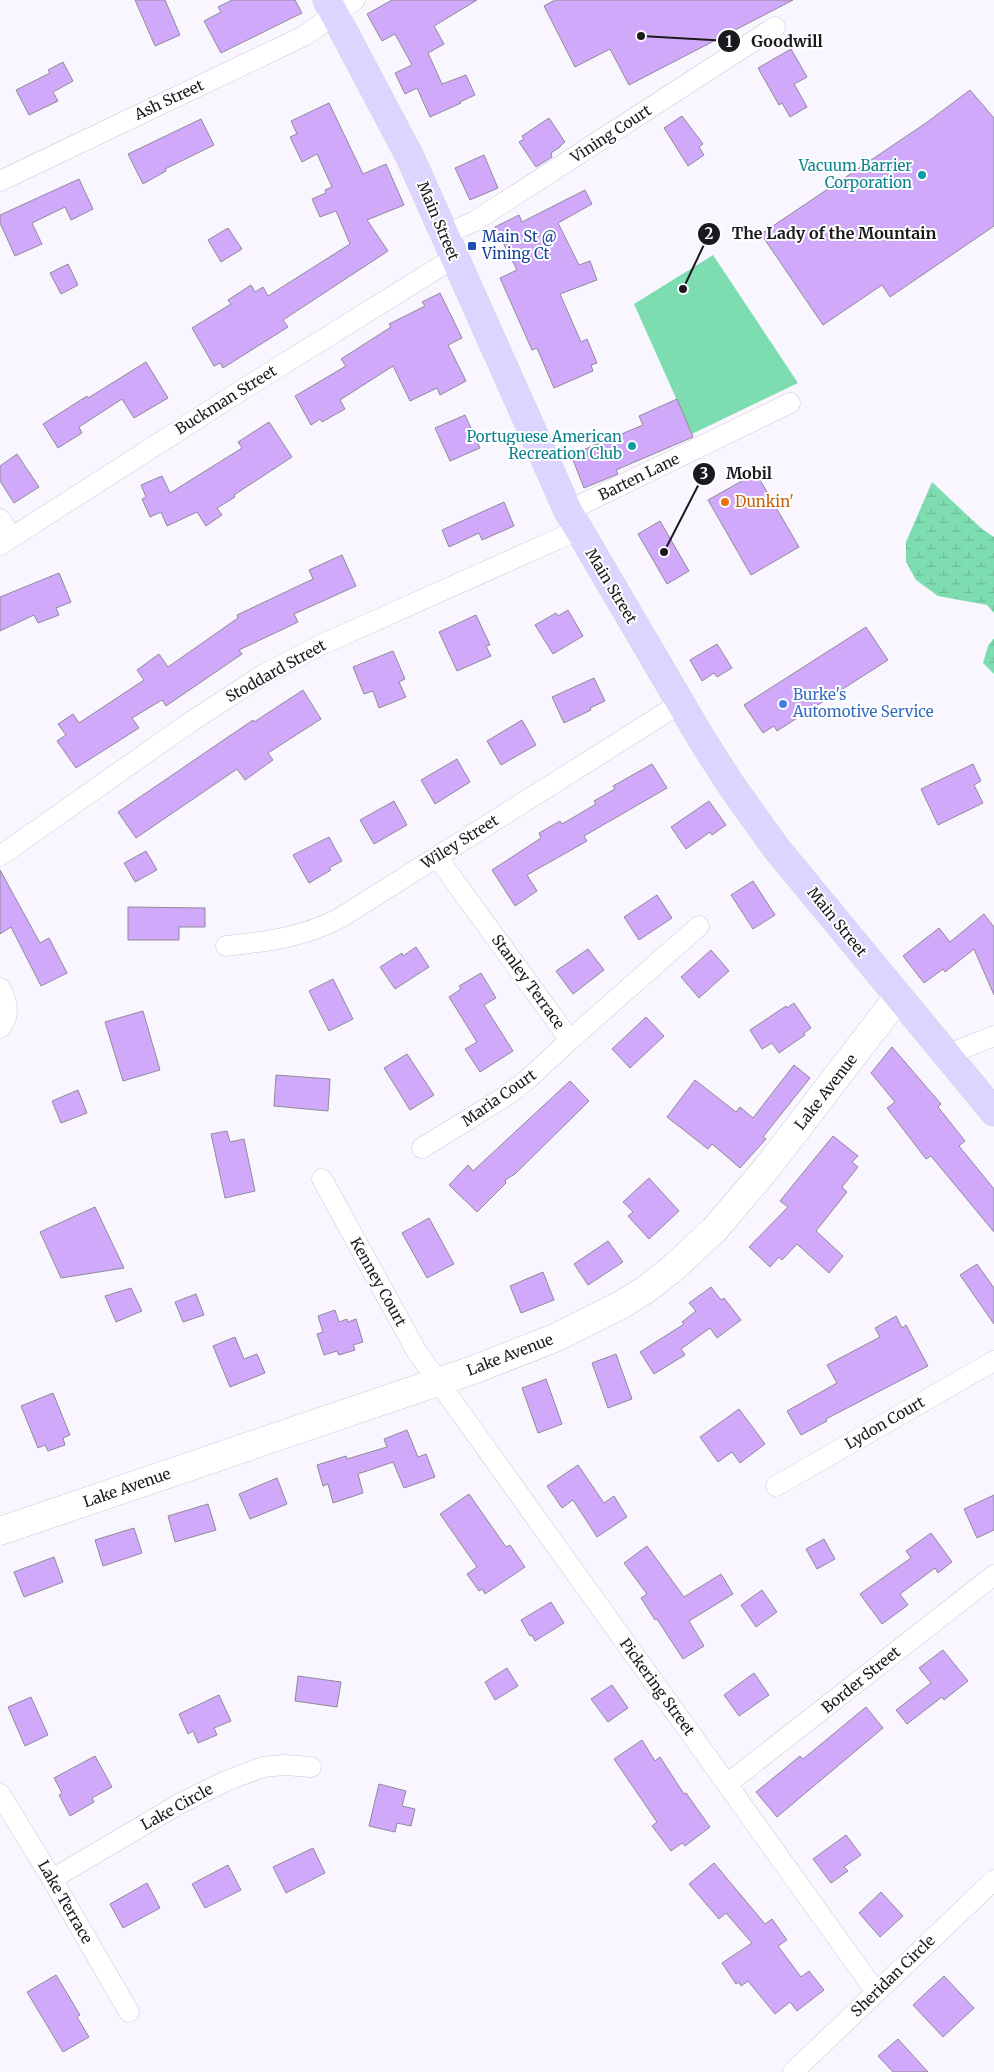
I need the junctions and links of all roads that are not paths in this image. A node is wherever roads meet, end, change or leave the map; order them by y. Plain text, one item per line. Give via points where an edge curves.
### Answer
1 (339, 5) edge
2 (775, 27) dead end
3 (0, 181) edge
4 (449, 247) junction
5 (790, 403) dead end
6 (0, 519) edge
7 (573, 520) junction
8 (6, 541) edge
9 (680, 703) junction
10 (0, 856) edge
11 (437, 857) junction
12 (699, 926) dead end
13 (226, 946) dead end
14 (0, 988) edge
15 (898, 997) junction
16 (0, 1028) edge
17 (994, 1036) edge
18 (570, 1040) junction
19 (946, 1055) junction
20 (994, 1112) edge
21 (422, 1148) dead end
22 (322, 1179) dead end
23 (994, 1361) edge
24 (439, 1381) junction
25 (776, 1486) dead end
26 (0, 1531) edge
27 (994, 1574) edge
28 (311, 1767) dead end
29 (727, 1784) junction
30 (0, 1794) edge
31 (52, 1879) junction
32 (994, 1880) edge
33 (876, 1992) junction
34 (129, 2012) dead end
35 (793, 2072) edge

1 - 3 street, Ash Street via 304,36
1 - 4 main road, Main Street
2 - 4 street, Vining Court via 475,221
4 - 7 main road, Main Street
4 - 8 street, Buckman Street via 253,383
5 - 7 street, Barten Lane
6 - 8 street
7 - 9 main road, Main Street
7 - 10 street, Stoddard Street via 261,676
9 - 11 street, Wiley Street
9 - 15 main road, Main Street via 766,834
11 - 13 street, Wiley Street via 318,929 294,937
11 - 18 street, Stanley Terrace
12 - 18 street, Stanley Terrace
14 - 16 street via 8,1012
15 - 19 main road, Main Street
15 - 24 street, Lake Avenue via 766,1169 715,1229 671,1270 640,1294 588,1324
17 - 19 street
18 - 21 street, Maria Court via 506,1096
19 - 20 main road, Main Street
22 - 24 street, Kenney Court via 411,1343
23 - 25 street, Lydon Court
24 - 26 street, Lake Avenue
24 - 29 street, Pickering Street
27 - 29 street, Border Street
28 - 31 street, Lake Circle via 285,1765 263,1768 226,1781
29 - 33 street, Pickering Street
30 - 31 street, Lake Terrace
31 - 34 street, Lake Terrace
32 - 33 street, Sheridan Circle
33 - 35 street, Sheridan Circle

